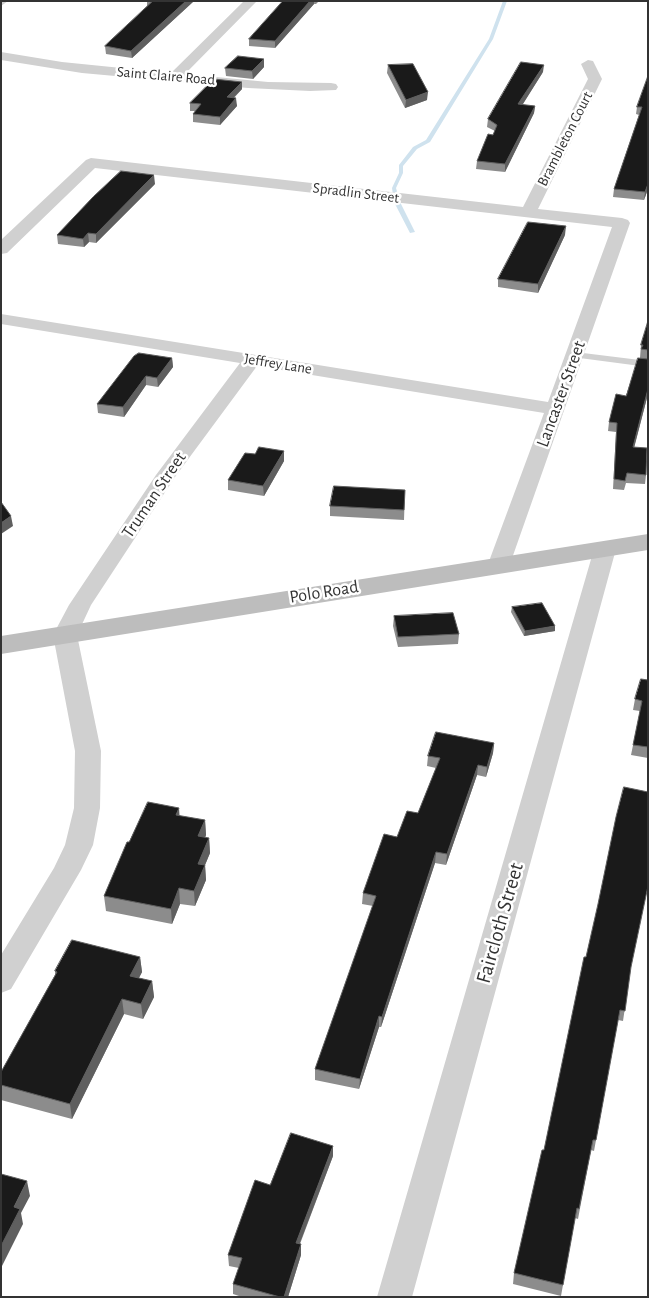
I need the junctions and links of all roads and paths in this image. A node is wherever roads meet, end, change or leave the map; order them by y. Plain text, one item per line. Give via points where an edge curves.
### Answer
1 (252, 1) edge
2 (1, 56) edge
3 (588, 64) dead end
4 (174, 77) junction
5 (331, 86) dead end
6 (528, 213) junction
7 (622, 223) joint
8 (1, 249) edge
9 (1, 318) edge
10 (575, 355) junction
11 (252, 360) junction
12 (648, 364) edge
13 (555, 409) junction
14 (648, 542) edge
15 (606, 549) junction
16 (499, 564) junction
17 (65, 635) junction
18 (1, 645) edge
19 (1, 981) edge
20 (394, 1297) edge

1 - 4 street
2 - 4 street, Saint Claire Road via 58,66
3 - 6 street, Brambleton Court via 595,79
4 - 5 street, Saint Claire Road via 302,88
6 - 7 street, Spradlin Street
6 - 8 street, Spradlin Street via 90,163
7 - 10 street, Lancaster Street
9 - 11 street, Jeffrey Lane
10 - 12 lane
10 - 13 street, Lancaster Street
11 - 13 street, Jeffrey Lane
11 - 17 street, Truman Street via 166,474 80,605
13 - 16 street, Lancaster Street
14 - 15 main road, Polo Road
15 - 16 main road, Polo Road
15 - 20 street, Faircloth Street
16 - 17 main road, Polo Road
17 - 18 main road, Polo Road
17 - 19 street via 88,751 86,808 79,845 67,870

